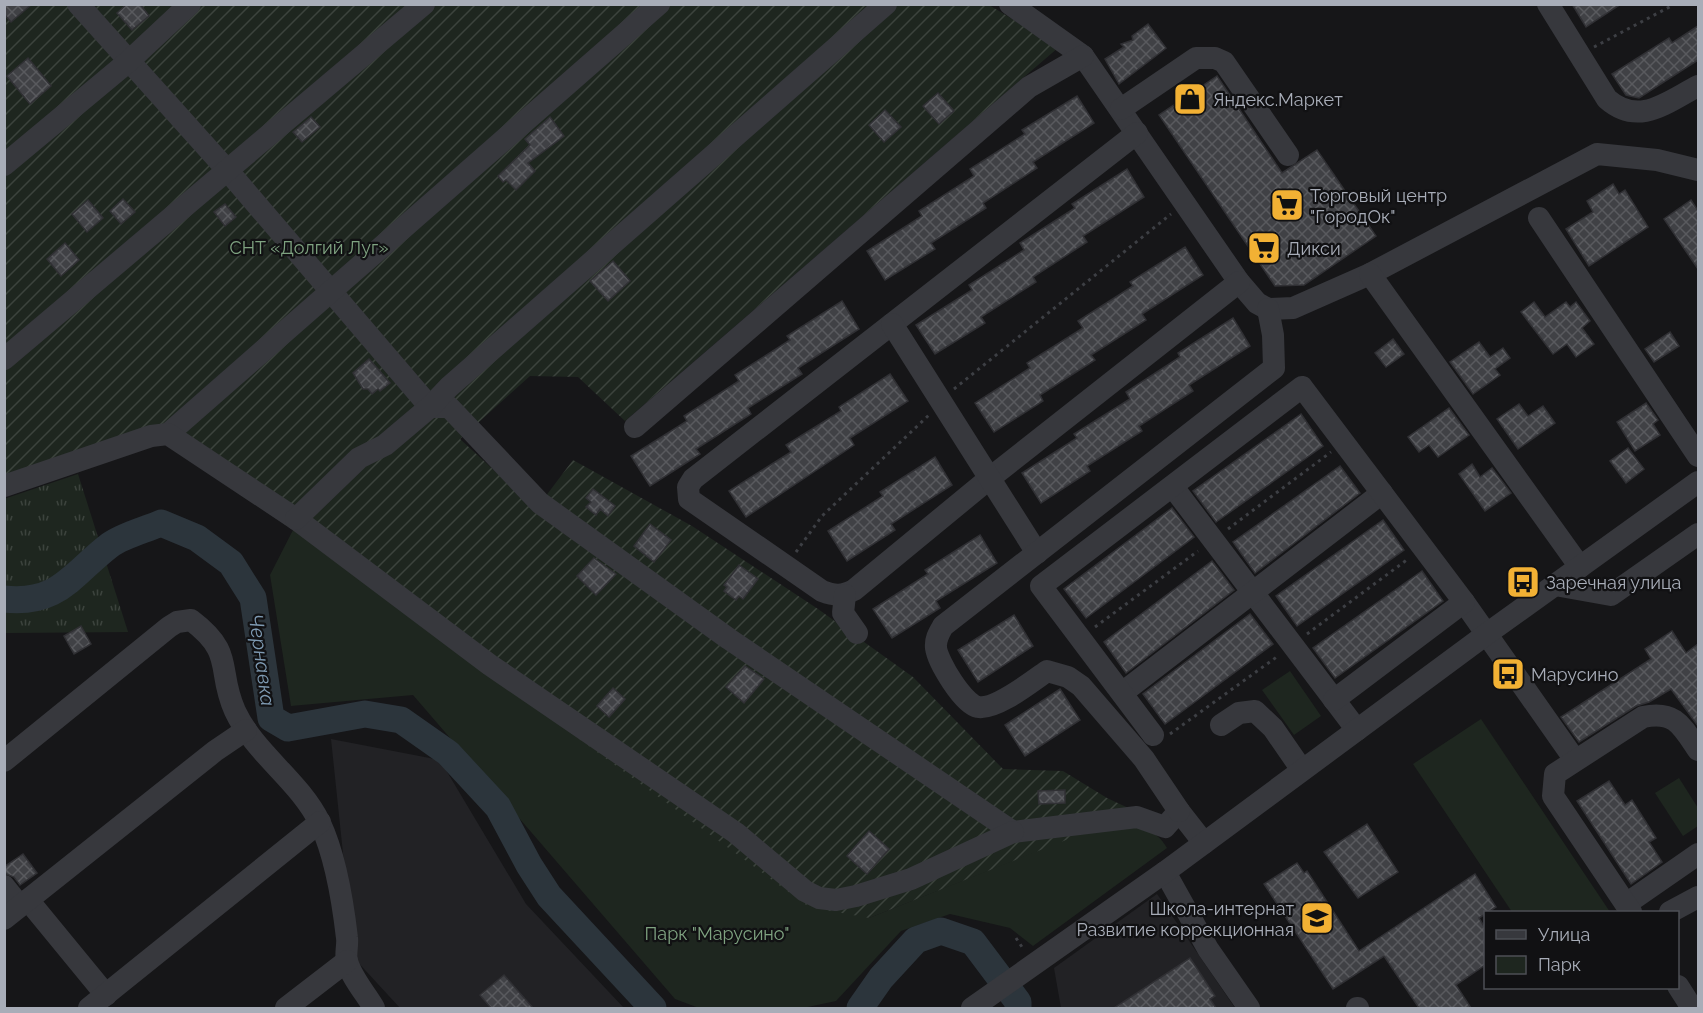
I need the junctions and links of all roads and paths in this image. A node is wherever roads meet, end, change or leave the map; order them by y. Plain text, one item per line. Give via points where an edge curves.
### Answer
1 (78, 4) edge
2 (190, 4) edge
3 (424, 4) edge
4 (659, 4) edge
5 (886, 4) edge
6 (1010, 4) edge
7 (1548, 4) edge
8 (1675, 4) edge
9 (1579, 54) junction
10 (1083, 56) junction
11 (129, 61) junction
12 (1697, 89) edge
13 (1120, 109) junction
14 (1137, 133) junction
15 (1288, 155) dead end
16 (4, 165) edge
17 (1698, 170) edge
18 (228, 171) junction
19 (1185, 203) junction
20 (1539, 218) dead end
21 (1370, 274) junction
22 (1239, 282) junction
23 (331, 290) junction
24 (1268, 309) junction
25 (892, 324) junction
26 (1274, 350) junction
27 (4, 359) edge
28 (1302, 387) junction
29 (942, 403) junction
30 (430, 407) junction
31 (635, 427) dead end
32 (168, 434) junction
33 (1698, 456) edge
34 (990, 478) junction
35 (1698, 482) edge
36 (4, 486) edge
37 (1173, 487) junction
38 (1382, 493) junction
39 (296, 519) junction
40 (1698, 534) edge
41 (1037, 553) junction
42 (787, 566) junction
43 (1580, 567) junction
44 (1555, 585) junction
45 (1252, 592) junction
46 (844, 595) junction
47 (1464, 602) junction
48 (857, 633) dead end
49 (1488, 633) junction
50 (1122, 693) junction
51 (1334, 700) junction
52 (1221, 725) dead end
53 (246, 730) junction
54 (1357, 730) junction
55 (1153, 735) dead end
56 (1698, 750) edge
57 (1575, 760) junction
58 (4, 761) edge
59 (1302, 770) junction
60 (1179, 811) junction
61 (320, 822) junction
62 (1013, 832) junction
63 (1204, 843) junction
64 (1698, 855) edge
65 (1164, 872) junction
66 (4, 886) edge
67 (1698, 897) edge
68 (18, 908) edge
69 (1628, 908) edge
70 (1672, 911) edge
71 (347, 961) junction
72 (1679, 989) edge
73 (98, 1002) edge
74 (286, 1008) edge
75 (374, 1008) edge
76 (972, 1008) edge
77 (1249, 1008) edge
78 (1692, 1008) edge

1 - 11 street
2 - 11 street
3 - 18 street
4 - 23 street
5 - 30 street
6 - 10 street
7 - 9 street
8 - 9 path
9 - 12 street via 1607,99 1618,109 1631,113 1650,110
10 - 13 street
10 - 31 street via 1029,87
11 - 16 street
11 - 18 street
13 - 14 street
13 - 15 street via 1196,58 1215,58 1224,62
14 - 19 street
14 - 25 street
17 - 21 street via 1657,159 1597,154
18 - 23 street
18 - 27 street
19 - 22 street
19 - 29 path via 957,386
20 - 33 street
21 - 24 street via 1293,308
21 - 43 street
22 - 24 street via 1257,303
22 - 34 street
23 - 30 street
23 - 32 street
24 - 26 street
25 - 29 street
25 - 42 street via 693,479 688,487 689,499
26 - 28 street
26 - 41 street via 1274,368
28 - 37 street
28 - 38 street
29 - 34 street
29 - 42 path via 822,516
30 - 39 street via 385,446 359,458
30 - 62 street via 449,407 550,510 729,639
32 - 36 street via 151,436
32 - 39 street
34 - 41 street
34 - 46 street
35 - 43 street
37 - 45 street
37 - 50 street via 1041,586
38 - 45 street
38 - 47 street
39 - 62 street via 490,665 736,833 805,891 819,898 837,900 911,879
40 - 44 street via 1611,595
41 - 60 street via 943,626 936,645 938,656 966,701 978,707 993,706 1047,671 1068,677 1081,686 1144,759
42 - 46 street via 822,591
43 - 44 street
44 - 49 street
45 - 50 street
45 - 51 street
46 - 48 street via 843,613
47 - 49 street
47 - 51 street
49 - 54 street
49 - 57 street
50 - 55 street
51 - 54 street
52 - 59 street via 1239,713 1255,711 1273,728
53 - 58 street via 227,688 219,648 191,620 169,627
53 - 61 street via 308,802
53 - 68 street
54 - 59 street
56 - 57 street via 1672,717 1657,714 1643,717
57 - 69 street via 1555,774 1553,796
59 - 63 street
60 - 62 street via 1166,827 1137,817
60 - 63 street
61 - 71 street via 329,845 348,940
61 - 73 street
63 - 65 street
64 - 69 street
65 - 76 street
65 - 77 street via 1208,949
66 - 68 street
67 - 70 street
68 - 73 street
71 - 74 street
71 - 75 street
72 - 78 street

